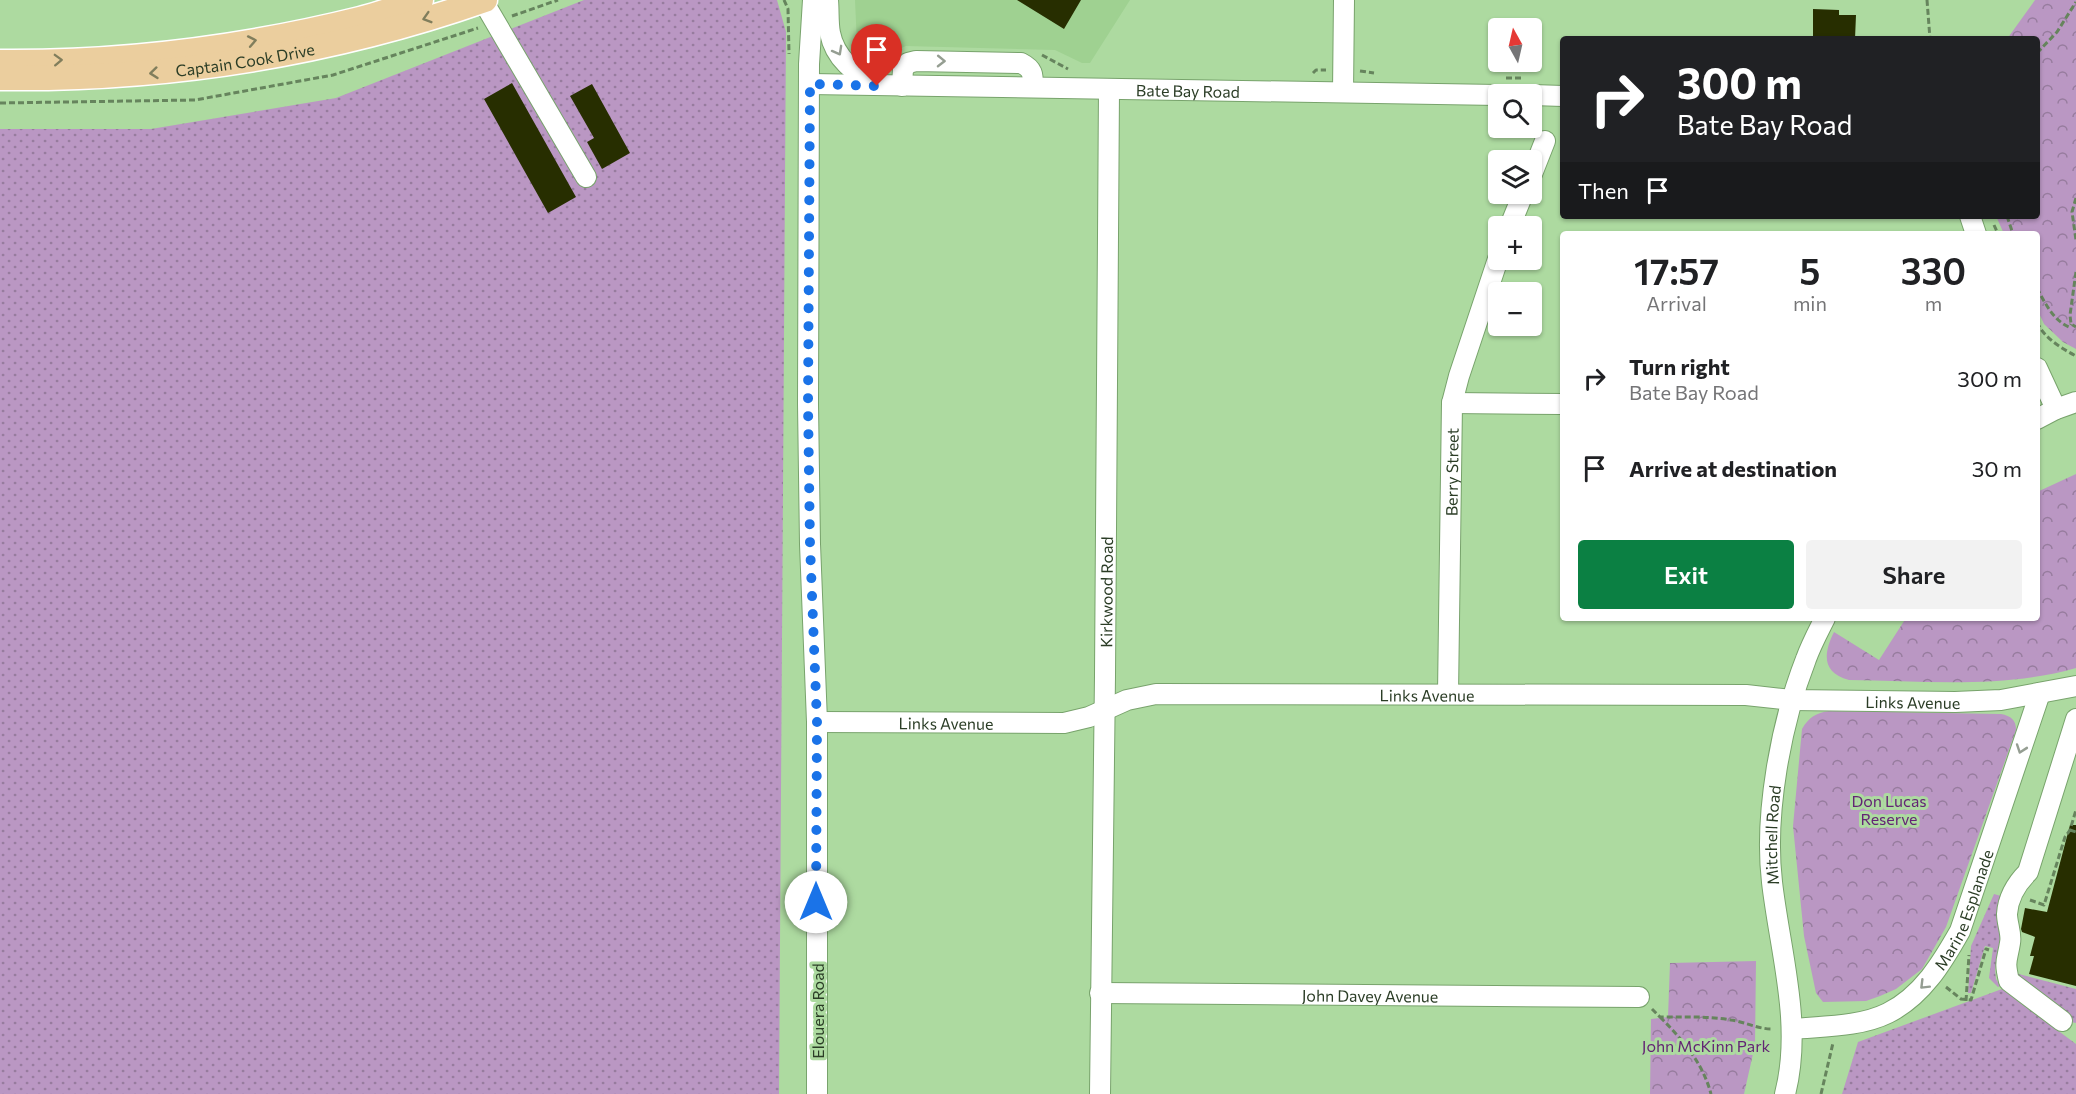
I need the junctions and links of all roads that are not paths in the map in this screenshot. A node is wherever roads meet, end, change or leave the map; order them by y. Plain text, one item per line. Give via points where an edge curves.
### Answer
1 (421, 0) edge
2 (484, 0) edge
3 (828, 0) edge
4 (1344, 0) edge
5 (804, 2) edge
6 (0, 62) edge
7 (0, 78) edge
8 (810, 84) junction
9 (877, 86) junction
10 (1109, 89) junction
11 (1343, 92) junction
12 (1488, 95) edge
13 (1542, 95) edge
14 (1560, 96) edge
15 (1545, 141) dead end
16 (1541, 150) edge
17 (586, 177) dead end
18 (1494, 270) edge
19 (2040, 374) edge
20 (2076, 402) edge
21 (1452, 403) junction
22 (1560, 404) edge
23 (2056, 409) junction
24 (2040, 417) edge
25 (1824, 621) edge
26 (2076, 686) edge
27 (2040, 693) junction
28 (1448, 694) junction
29 (1792, 700) junction
30 (1104, 710) junction
31 (2076, 719) edge
32 (817, 722) junction
33 (1100, 993) junction
34 (1639, 998) road end
35 (2062, 1021) dead end
36 (1792, 1029) junction
37 (817, 1094) edge
38 (1100, 1094) edge
39 (1785, 1094) edge

6 -> 1 main road, Captain Cook Drive via 128,57 238,44 361,19
2 -> 7 main road, Captain Cook Drive via 363,37 241,62 130,75
2 - 17 street
3 -> 9 street via 830,34 839,55 854,72
4 - 11 street
5 - 8 street, Elouera Road
8 - 9 street, Bate Bay Road
8 - 32 street, Elouera Road via 808,404
9 - 10 street, Bate Bay Road
10 - 11 street, Bate Bay Road
10 - 30 street, Kirkwood Road
11 - 12 street, Bate Bay Road
13 - 14 street
15 - 16 street
18 - 21 street, Berry Street
19 - 23 street
20 - 23 street
21 - 22 street
21 - 28 street, Berry Street
23 - 24 street
25 - 29 street, Mitchell Road
26 - 27 street, Links Avenue
27 - 29 street, Links Avenue via 1955,702
27 -> 36 street, Marine Esplanade via 1960,931 1929,981 1888,1013 1865,1021
28 - 29 street, Links Avenue via 1746,695
28 - 30 street, Links Avenue via 1156,694
29 - 36 street, Mitchell Road via 1774,786 1771,880
30 - 32 street, Links Avenue via 1078,721 1055,723
30 - 33 street, Kirkwood Road
31 - 35 street via 2028,872 2017,883 2007,913 2011,941 2005,963 2008,981
32 - 37 street, Elouera Road
33 - 34 street, John Davey Avenue
33 - 38 street, Kirkwood Road
36 - 39 street, Mitchell Road

